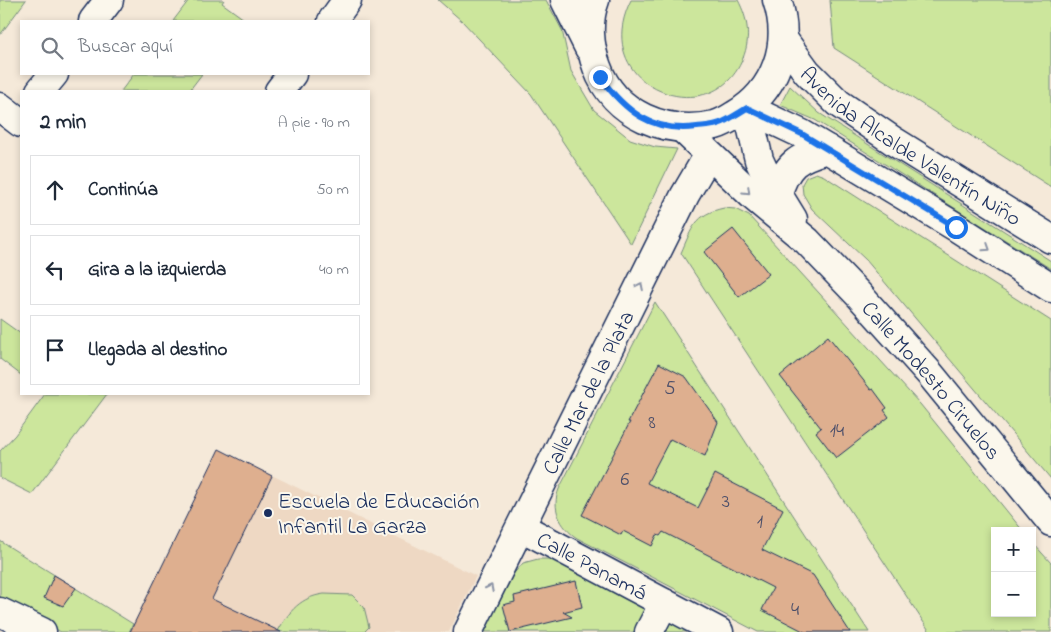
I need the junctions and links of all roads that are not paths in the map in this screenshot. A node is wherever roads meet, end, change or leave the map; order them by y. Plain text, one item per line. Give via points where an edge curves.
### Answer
1 (109, 0) edge
2 (347, 0) edge
3 (565, 0) edge
4 (595, 0) edge
5 (777, 0) edge
6 (94, 20) edge
7 (333, 20) edge
8 (783, 39) junction
9 (592, 53) junction
10 (53, 75) edge
11 (291, 75) edge
12 (41, 90) edge
13 (281, 90) edge
14 (747, 108) junction
15 (683, 129) junction
16 (827, 149) junction
17 (712, 157) junction
18 (777, 195) junction
19 (1051, 239) edge
20 (807, 241) junction
21 (1051, 288) edge
22 (1051, 522) edge
23 (521, 527) junction
24 (664, 603) junction
25 (0, 612) edge
26 (42, 632) edge
27 (468, 632) edge
28 (649, 632) edge
29 (719, 632) edge

1 - 6 street
2 - 7 street
3 - 9 street
4 - 9 street via 590,27
5 - 8 street via 782,14
8 - 14 street via 774,73 765,89
8 - 19 street, Avenida Alcalde Valentín Niño via 807,72 838,103
9 - 15 street via 600,77 615,98 634,114 658,124
10 - 12 street
11 - 13 street
14 - 15 street via 715,125
14 - 16 street, Avenida Alcalde Valentín Niño
14 - 18 street, Calle Modesto Ciruelos via 759,160
15 - 17 street, Calle Modesto Ciruelos
16 - 18 street via 807,155 793,164 783,177
16 -> 21 street, Avenida Alcalde Valentín Niño
17 -> 20 street, Calle Modesto Ciruelos
23 -> 17 street, Calle Mar de la Plata via 685,195 702,166
18 - 20 street, Calle Modesto Ciruelos
20 - 22 street, Calle Modesto Ciruelos via 930,374
23 - 24 street, Calle Panamá
27 -> 23 street, Calle Mar de la Plata
24 - 28 street, Calle Panamá
24 - 29 street, Calle Panamá
25 - 26 street

